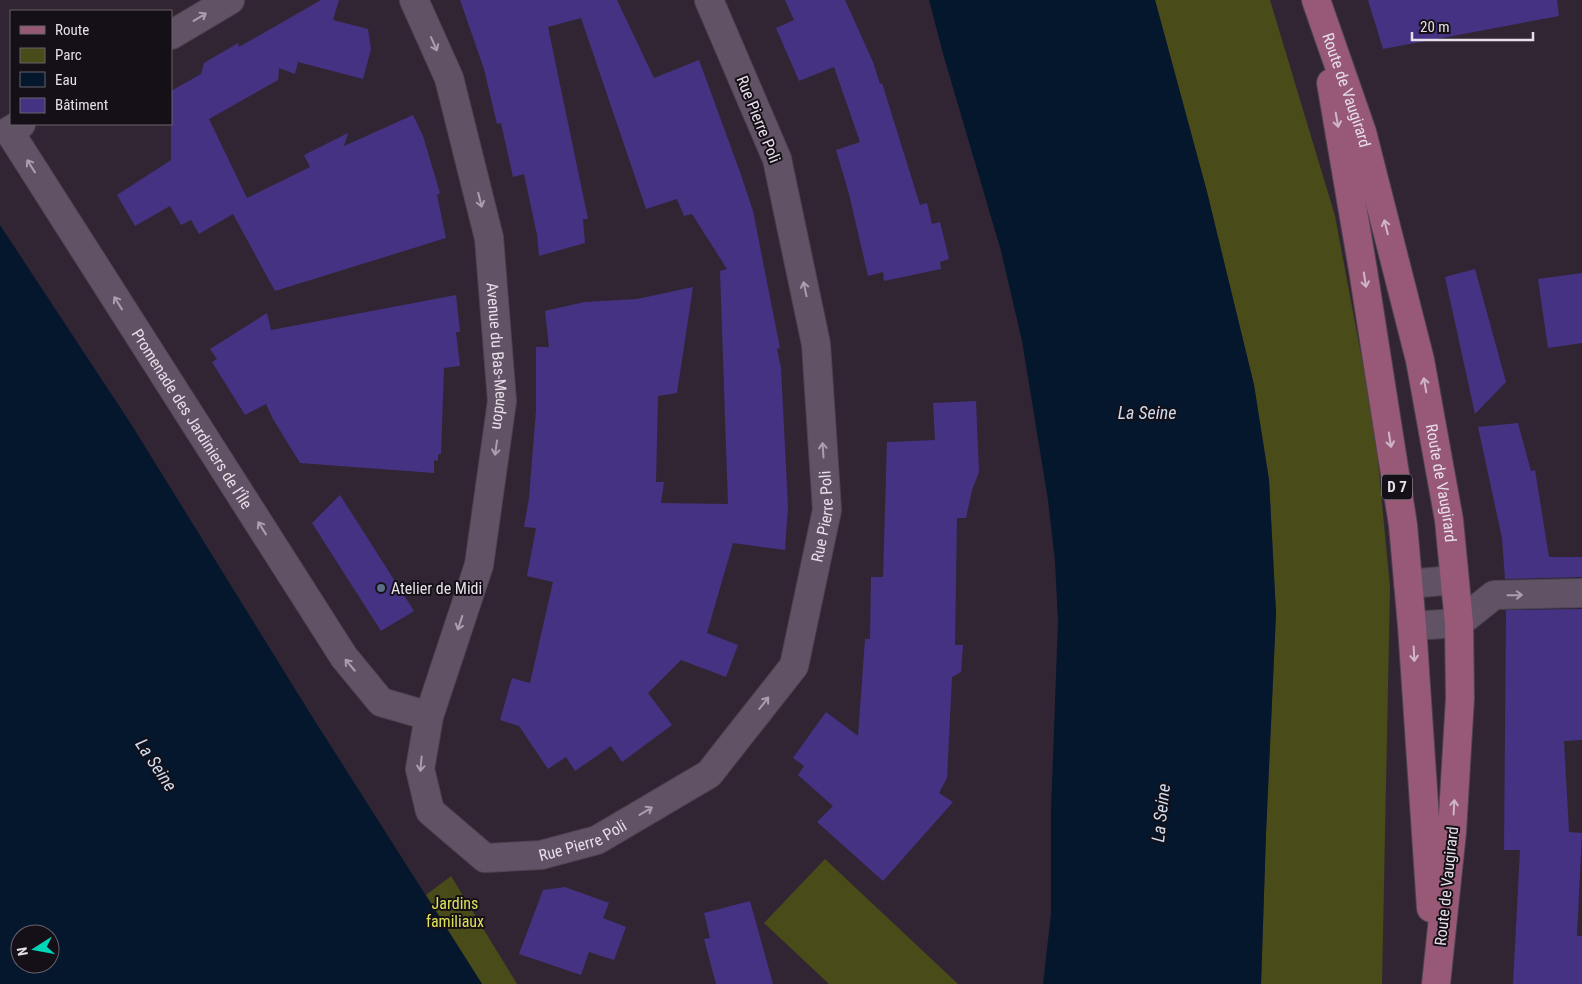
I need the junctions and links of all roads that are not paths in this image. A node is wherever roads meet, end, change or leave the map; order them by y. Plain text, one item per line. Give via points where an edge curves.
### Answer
1 (230, 0) edge
2 (414, 0) edge
3 (709, 0) edge
4 (1316, 1) edge
5 (172, 34) edge
6 (15, 127) edge
7 (1454, 580) junction
8 (1408, 584) junction
9 (1582, 593) edge
10 (1458, 623) junction
11 (1412, 626) junction
12 (429, 716) junction
13 (485, 858) joint
14 (1436, 980) edge

5 -> 1 street
2 -> 12 street, Avenue du Bas-Meudon via 449,78 489,238 502,400 479,565
13 -> 3 street, Rue Pierre Poli via 541,855 597,840 708,774 794,666 827,510 816,344 777,159
7 -> 4 main road, Route de Vaugirard / D 7 via 1449,520 1420,360 1362,132
4 -> 8 main road, Route de Vaugirard / D 7 via 1363,270 1403,525
12 -> 6 street, Promenade des Jardiniers de l'Île via 381,702 344,657
7 - 8 street
7 - 10 main road, Route de Vaugirard / D 7
8 - 11 main road, Route de Vaugirard / D 7
10 -> 9 street via 1494,595
10 - 11 street
14 -> 10 main road, Route de Vaugirard / D 7 via 1452,832 1460,698
11 -> 14 main road, Route de Vaugirard / D 7
12 -> 13 street, Avenue du Bas-Meudon via 420,769 430,811

